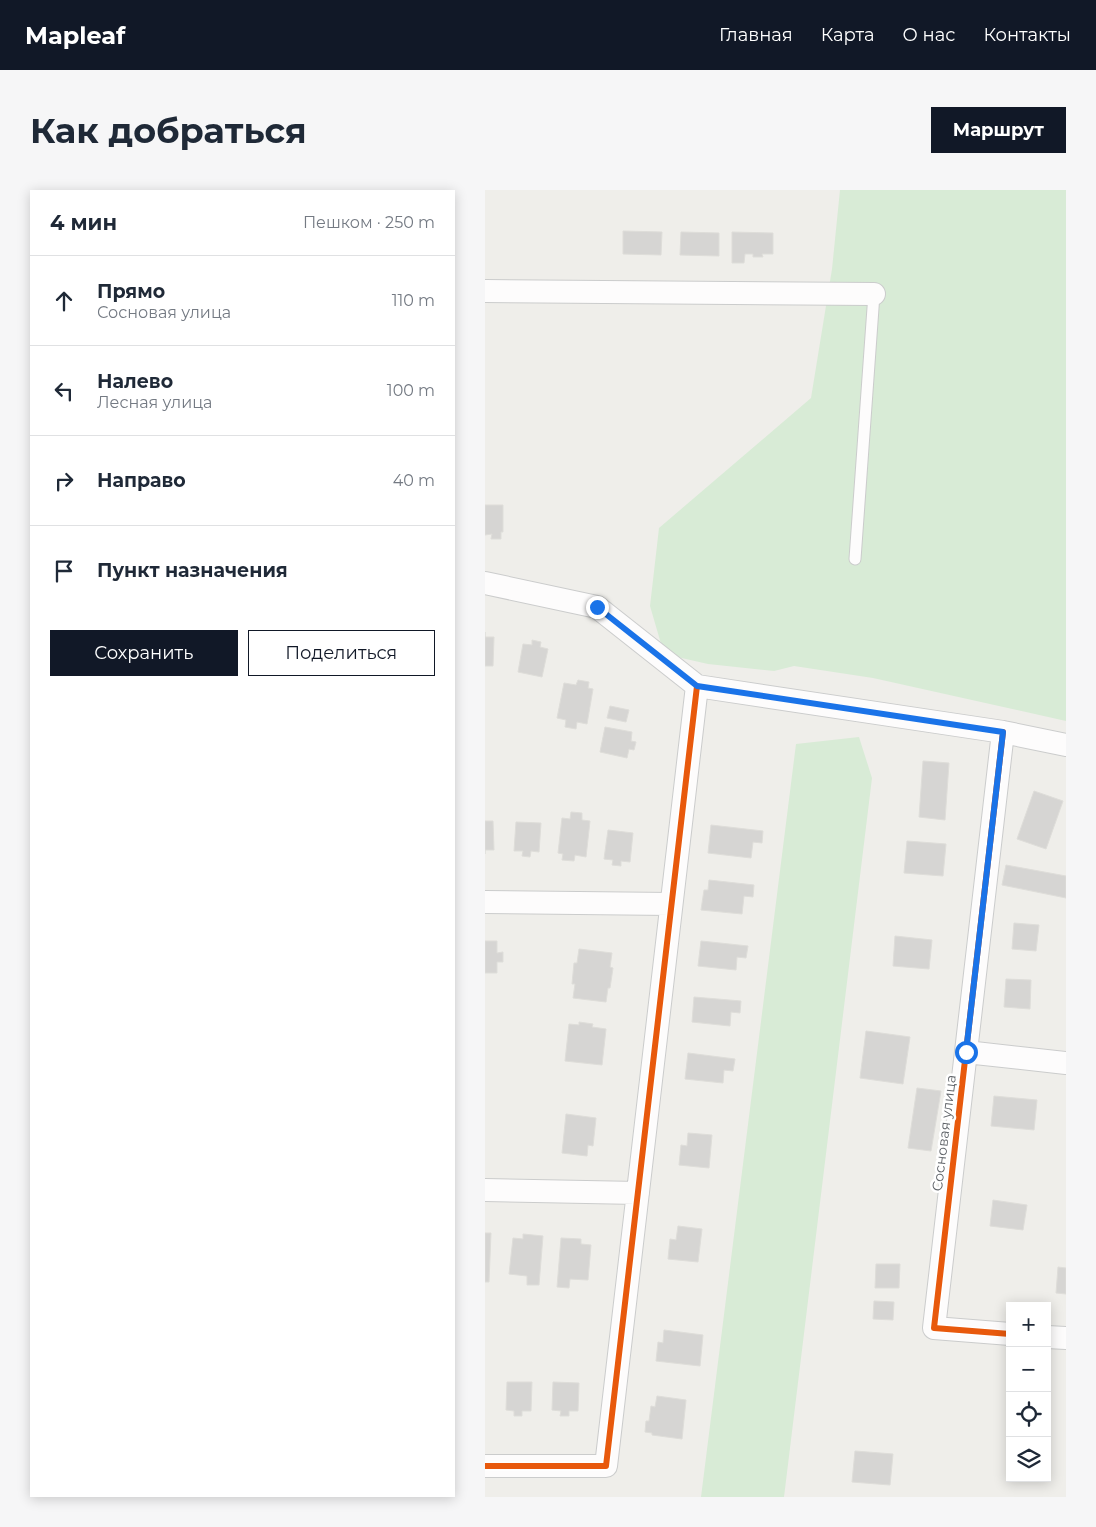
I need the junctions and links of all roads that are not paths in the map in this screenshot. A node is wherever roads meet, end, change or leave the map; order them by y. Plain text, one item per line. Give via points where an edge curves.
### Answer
1 (485, 291) edge
2 (874, 294) joint
3 (855, 559) dead end
4 (485, 582) edge
5 (697, 686) junction
6 (1003, 732) junction
7 (1066, 745) edge
8 (485, 902) edge
9 (671, 904) junction
10 (966, 1052) junction
11 (1066, 1063) edge
12 (485, 1190) edge
13 (638, 1192) junction
14 (1006, 1334) edge
15 (1051, 1337) edge
16 (1066, 1338) edge
17 (485, 1466) edge

1 - 2 street
2 - 3 lane
4 - 5 street via 597,607
5 - 6 street
5 - 9 street
6 - 7 street
6 - 10 street, Сосновая улица
8 - 9 street
9 - 13 street
10 - 11 street
10 - 14 street, Сосновая улица via 934,1328
12 - 13 street
13 - 17 street via 606,1466
15 - 16 street

